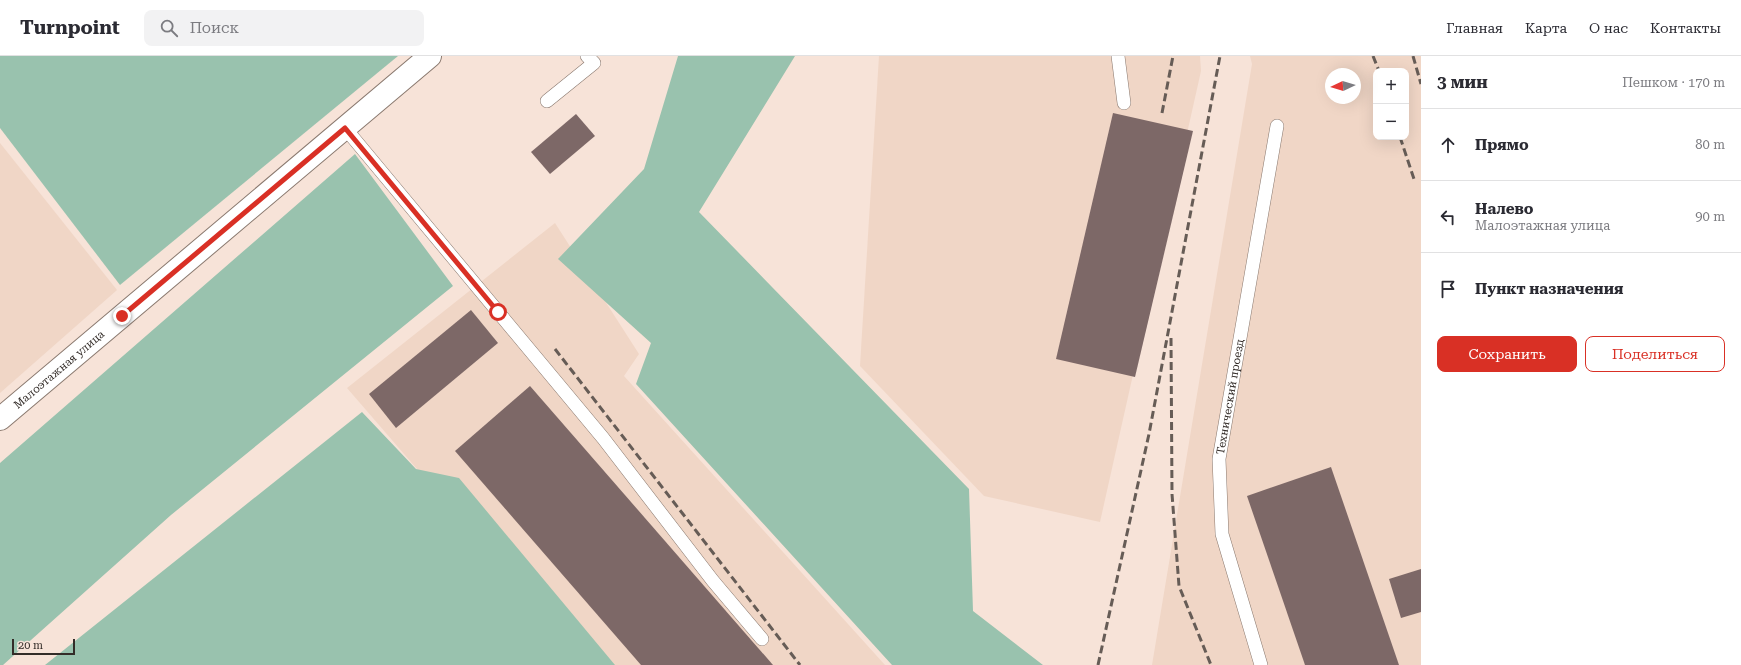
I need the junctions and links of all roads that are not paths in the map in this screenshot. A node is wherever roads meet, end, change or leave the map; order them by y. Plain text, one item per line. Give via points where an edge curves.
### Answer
1 (430, 56) edge
2 (587, 56) edge
3 (1118, 56) edge
4 (547, 101) dead end
5 (1124, 103) dead end
6 (1277, 126) dead end
7 (345, 128) junction
8 (0, 419) edge
9 (762, 639) dead end
10 (1261, 665) edge

1 - 7 street, Малоэтажная улица
2 - 4 lane via 594,63
3 - 5 lane
6 - 10 lane, Технический проезд via 1219,459 1222,534
7 - 8 street, Малоэтажная улица
7 - 9 lane via 603,438 713,581

